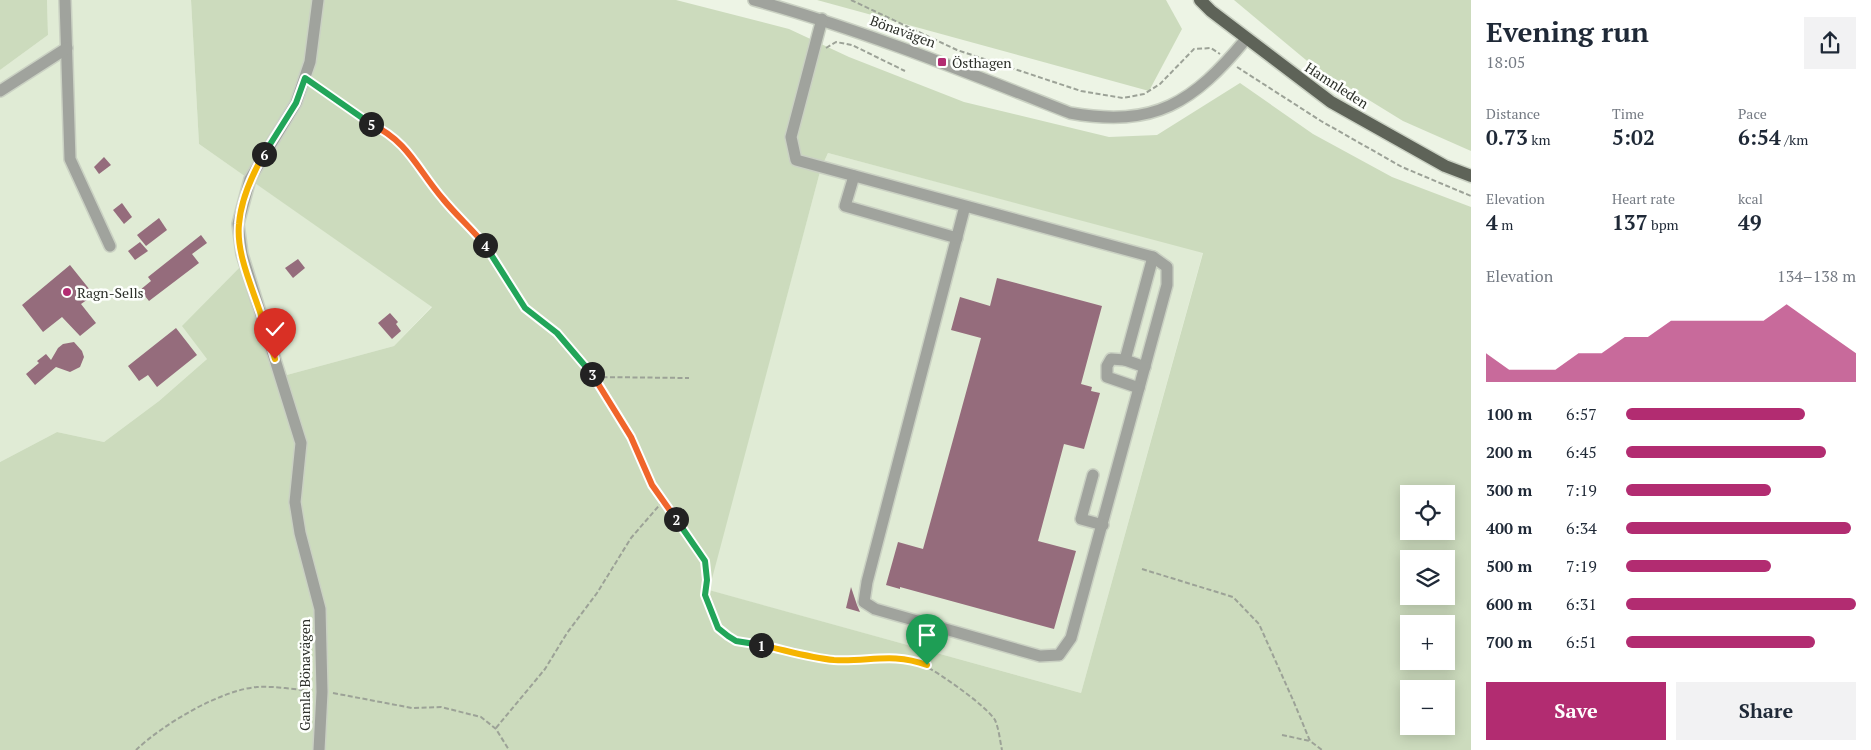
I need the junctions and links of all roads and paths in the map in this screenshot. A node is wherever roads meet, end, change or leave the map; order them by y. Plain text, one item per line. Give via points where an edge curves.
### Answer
1 (65, 0) edge
2 (318, 0) edge
3 (754, 0) edge
4 (852, 0) edge
5 (1200, 0) edge
6 (822, 18) junction
7 (1246, 39) junction
8 (67, 48) junction
9 (823, 52) dead end
10 (1229, 60) junction
11 (905, 71) dead end
12 (305, 78) junction
13 (0, 91) edge
14 (854, 176) junction
15 (1471, 176) edge
16 (1471, 196) edge
17 (966, 206) junction
18 (957, 238) junction
19 (110, 246) dead end
20 (1153, 258) junction
21 (1124, 360) junction
22 (1145, 367) junction
23 (595, 377) junction
24 (690, 378) dead end
25 (1139, 388) junction
26 (1092, 475) dead end
27 (663, 501) junction
28 (1103, 525) junction
29 (1142, 569) dead end
30 (1282, 735) dead end
31 (1310, 742) junction
32 (319, 750) edge
33 (509, 750) edge
34 (1002, 750) edge
35 (1322, 750) edge

1 - 8 street
2 - 12 street, Gamla Bönavägen
3 - 6 street, Bönavägen
4 - 10 path via 957,50 1081,92 1122,98 1144,94 1160,84 1184,56 1203,47 1211,48
5 - 7 main road, Hamnleden
6 - 10 street, Bönavägen via 1070,113 1101,119 1134,118 1176,105
6 - 14 street via 791,137 796,160
7 - 10 street, Bönavägen
7 - 15 main road, Hamnleden via 1331,102 1446,166
8 - 13 street
8 - 19 street via 70,159
9 - 11 path via 836,42 852,45
10 - 16 path via 1321,120 1402,167
12 - 23 path via 364,121 388,132 401,143 443,199 488,250 525,308 557,333
12 - 32 street, Gamla Bönavägen via 296,103 250,179 238,224 242,254 301,444 295,502 320,609 322,683
14 - 17 street
14 - 18 street via 845,206
17 - 18 street
17 - 20 street
18 - 28 street via 864,602 875,609 1040,656 1059,655 1071,638
20 - 21 street
20 - 22 street via 1167,267 1167,285
21 - 22 street
21 - 25 street via 1112,359 1107,366 1107,377
22 - 25 street
23 - 24 path
23 - 27 path via 631,437 652,485
25 - 28 street
26 - 28 street via 1080,519
27 - 33 path via 631,538 545,669 496,729
27 - 34 path via 705,561 705,595 718,628 728,636 736,641 832,660 890,657 927,665 958,687 994,720
29 - 31 path via 1233,597 1259,624
30 - 31 path
31 - 35 path

